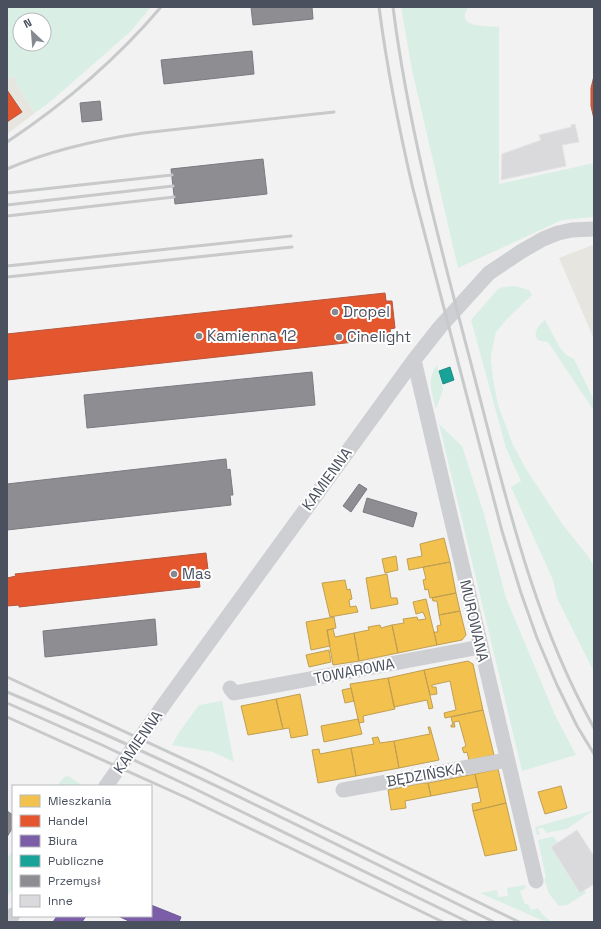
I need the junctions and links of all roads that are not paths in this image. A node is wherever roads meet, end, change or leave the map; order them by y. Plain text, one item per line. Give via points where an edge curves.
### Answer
1 (594, 229) edge
2 (414, 360) junction
3 (480, 647) junction
4 (230, 688) dead end
5 (507, 760) junction
6 (107, 785) edge
7 (343, 790) dead end
8 (536, 881) dead end

1 - 2 street, KAMIENNA via 572,230 543,239 489,273
2 - 3 street, MUROWANA
2 - 6 street, KAMIENNA
3 - 4 street, TOWAROWA via 234,694
3 - 5 street, MUROWANA
5 - 7 street, BĘDZIŃSKA
5 - 8 street, MUROWANA

